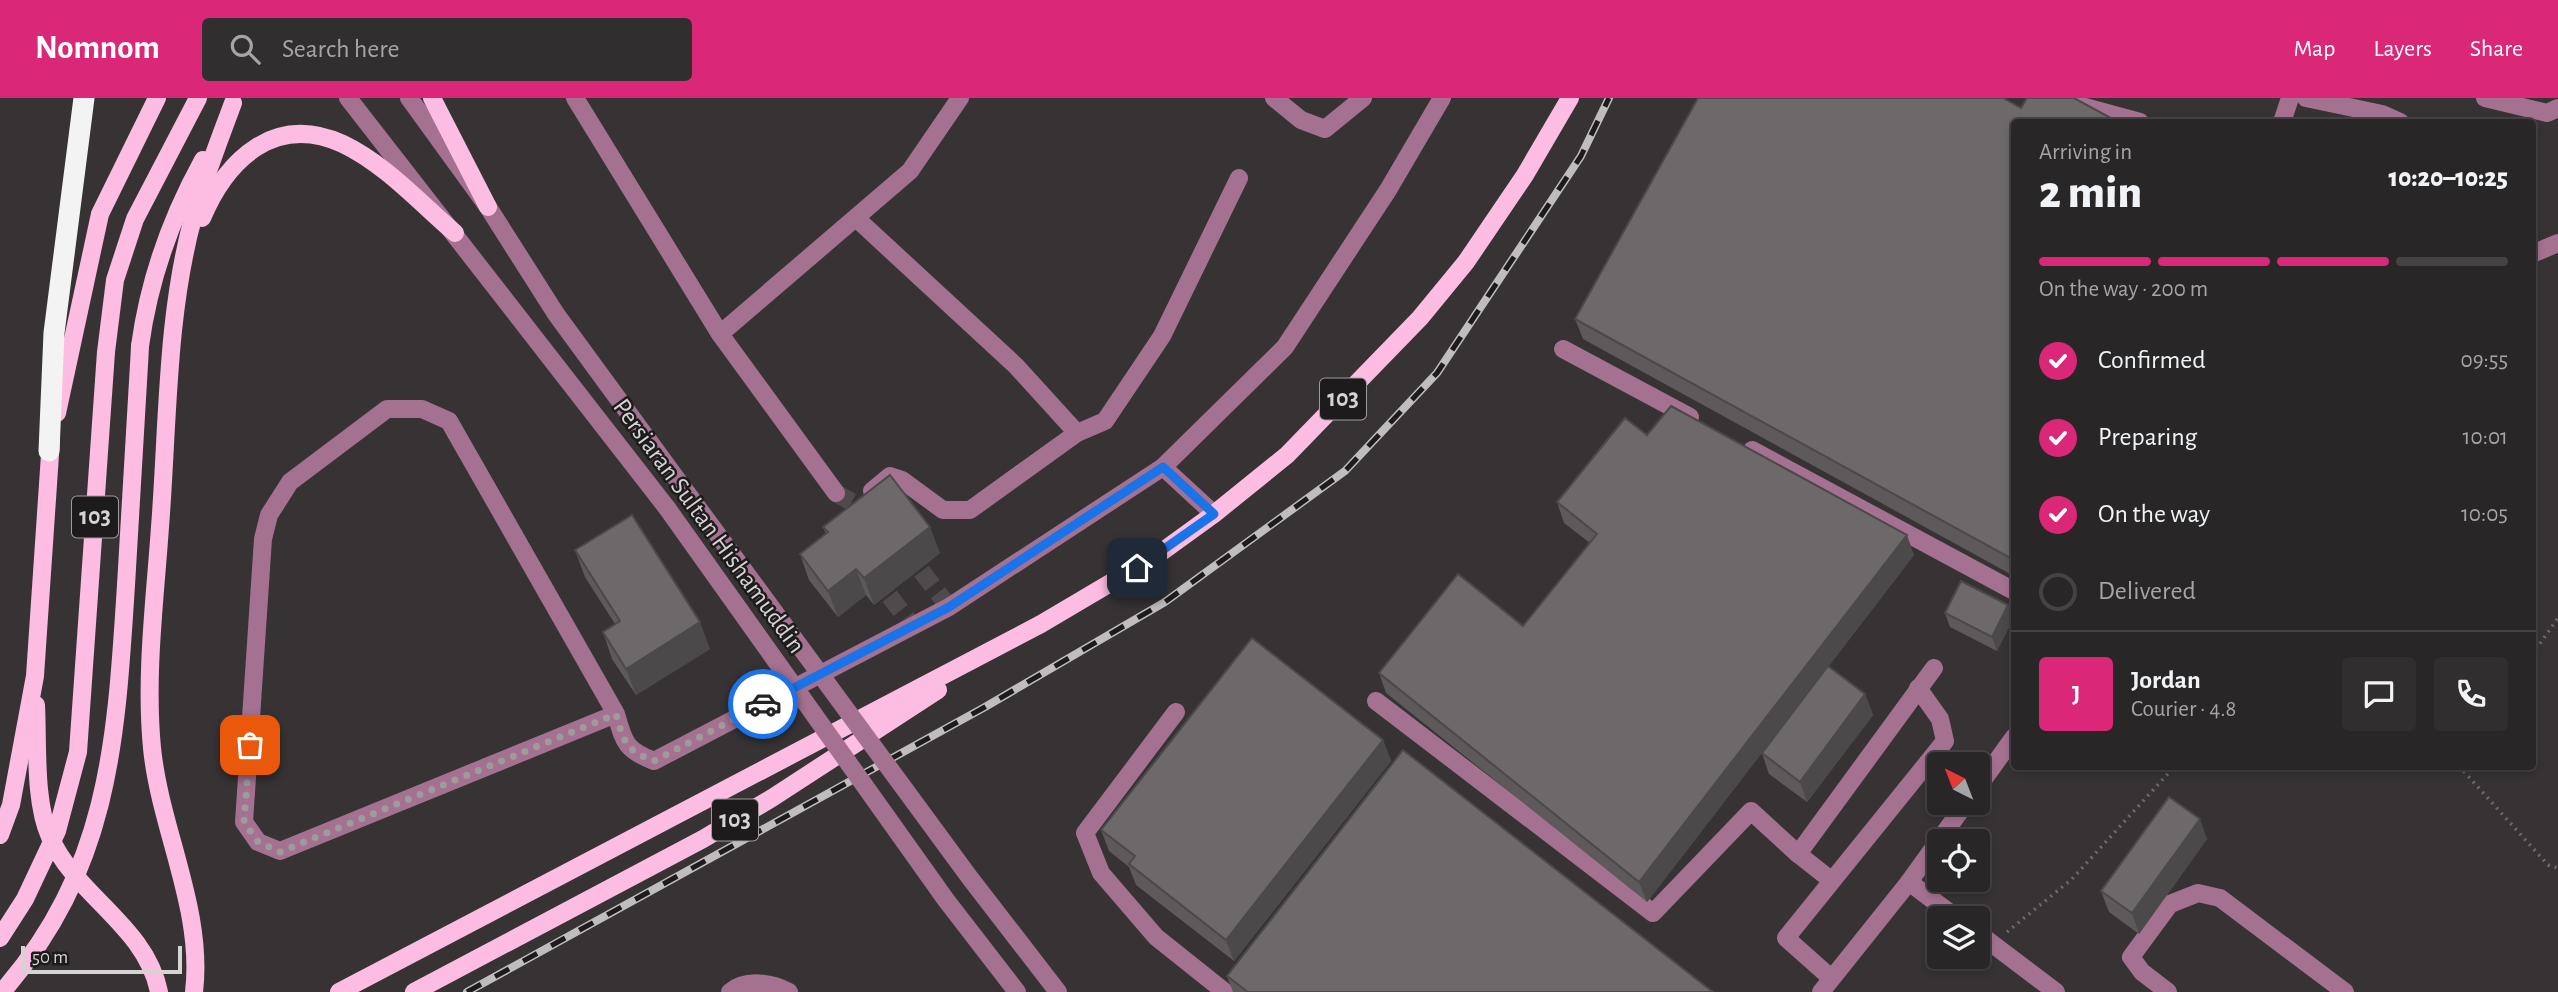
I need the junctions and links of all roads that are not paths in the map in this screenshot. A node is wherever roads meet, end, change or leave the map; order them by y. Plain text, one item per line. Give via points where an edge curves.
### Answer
1 (83, 98) edge
2 (157, 98) edge
3 (198, 98) edge
4 (348, 98) edge
5 (409, 98) edge
6 (432, 98) edge
7 (576, 98) edge
8 (960, 98) edge
9 (1274, 98) edge
10 (1363, 98) edge
11 (1442, 98) edge
12 (1570, 98) edge
13 (2052, 98) edge
14 (2290, 98) edge
15 (2306, 98) edge
16 (2486, 98) edge
17 (234, 101) edge
18 (2382, 106) edge
19 (2558, 108) edge
20 (2129, 119) edge
21 (2283, 119) edge
22 (2397, 119) edge
23 (1239, 178) dead end
24 (488, 207) junction
25 (857, 219) junction
26 (455, 233) junction
27 (180, 283) junction
28 (720, 334) junction
29 (1563, 349) dead end
30 (1710, 428) edge
31 (1077, 433) junction
32 (1734, 441) edge
33 (49, 452) junction
34 (1163, 467) junction
35 (836, 493) tunnel mouth
36 (856, 505) edge
37 (1214, 514) junction
38 (2011, 589) edge
39 (1041, 624) junction
40 (1934, 668) dead end
41 (35, 676) junction
42 (1917, 688) junction
43 (1376, 701) dead end
44 (1176, 712) dead end
45 (616, 714) junction
46 (2011, 741) edge
47 (1990, 771) edge
48 (1957, 816) edge
49 (0, 835) edge
50 (1798, 854) junction
51 (1831, 880) junction
52 (1909, 882) junction
53 (1941, 906) edge
54 (0, 938) edge
55 (1990, 942) edge
56 (1826, 985) edge
57 (2, 992) edge
58 (159, 992) edge
59 (194, 992) edge
60 (339, 992) edge
61 (414, 992) edge
62 (730, 992) edge
63 (789, 992) edge
64 (1017, 992) edge
65 (1058, 992) edge
66 (1224, 992) edge
67 (2056, 992) edge
68 (2168, 992) edge
69 (2345, 992) edge

1 - 33 highway via 54,333
2 - 33 main road via 100,214
3 - 54 main road, 103, bridge via 135,219 115,280 78,752 57,831 25,899
4 - 26 street, Persiaran Sultan Hishamuddin
5 - 24 street, Persiaran Sultan Hishamuddin
6 - 24 main road
7 - 28 street
8 - 25 street via 910,171
9 - 10 street via 1301,120 1325,129
11 - 34 street via 1285,347
12 - 37 main road, 103 via 1466,262 1420,318 1287,455
13 - 20 street
14 - 21 street
15 - 18 street
16 - 19 street via 2547,113
17 - 27 main road via 193,219
17 - 57 main road, 103, bridge via 172,223 150,289 140,346 119,696 106,788 85,854 56,917
18 - 22 street
23 - 31 street via 1162,336 1105,421
24 - 65 street, Persiaran Sultan Hishamuddin, bridge via 556,314
25 - 28 street
25 - 31 street via 1016,366
26 - 27 main road via 377,166 343,144 314,136 283,136 252,148 228,170 205,213
26 - 64 street, Persiaran Sultan Hishamuddin, bridge via 667,508 946,900
27 - 59 main road via 151,653 150,722 158,790 188,911
28 - 35 street
29 - 30 street
31 - 36 street via 970,510 943,510 890,476
32 - 38 street
33 - 41 main road
34 - 37 street
34 - 45 street via 949,607 654,761 624,744
37 - 39 main road, 103 via 1156,556
39 - 60 main road
39 - 61 main road, 103 via 760,805
40 - 42 street
41 - 49 main road via 11,805
41 - 58 main road via 44,824 67,865 146,955
42 - 50 street
42 - 51 street via 1940,719 1945,741
43 - 50 street via 1653,913 1751,811
44 - 66 street via 1085,833 1101,873 1148,928
45 - 45 street via 280,852 258,842 244,822 263,539 269,514 290,482 387,409 422,409 449,421
46 - 47 street
48 - 52 street
50 - 51 street
51 - 56 street via 1786,938
52 - 53 street
52 - 56 street
55 - 67 street
62 - 63 street via 737,986 774,983
68 - 69 street via 2131,957 2170,904 2198,893 2220,898

